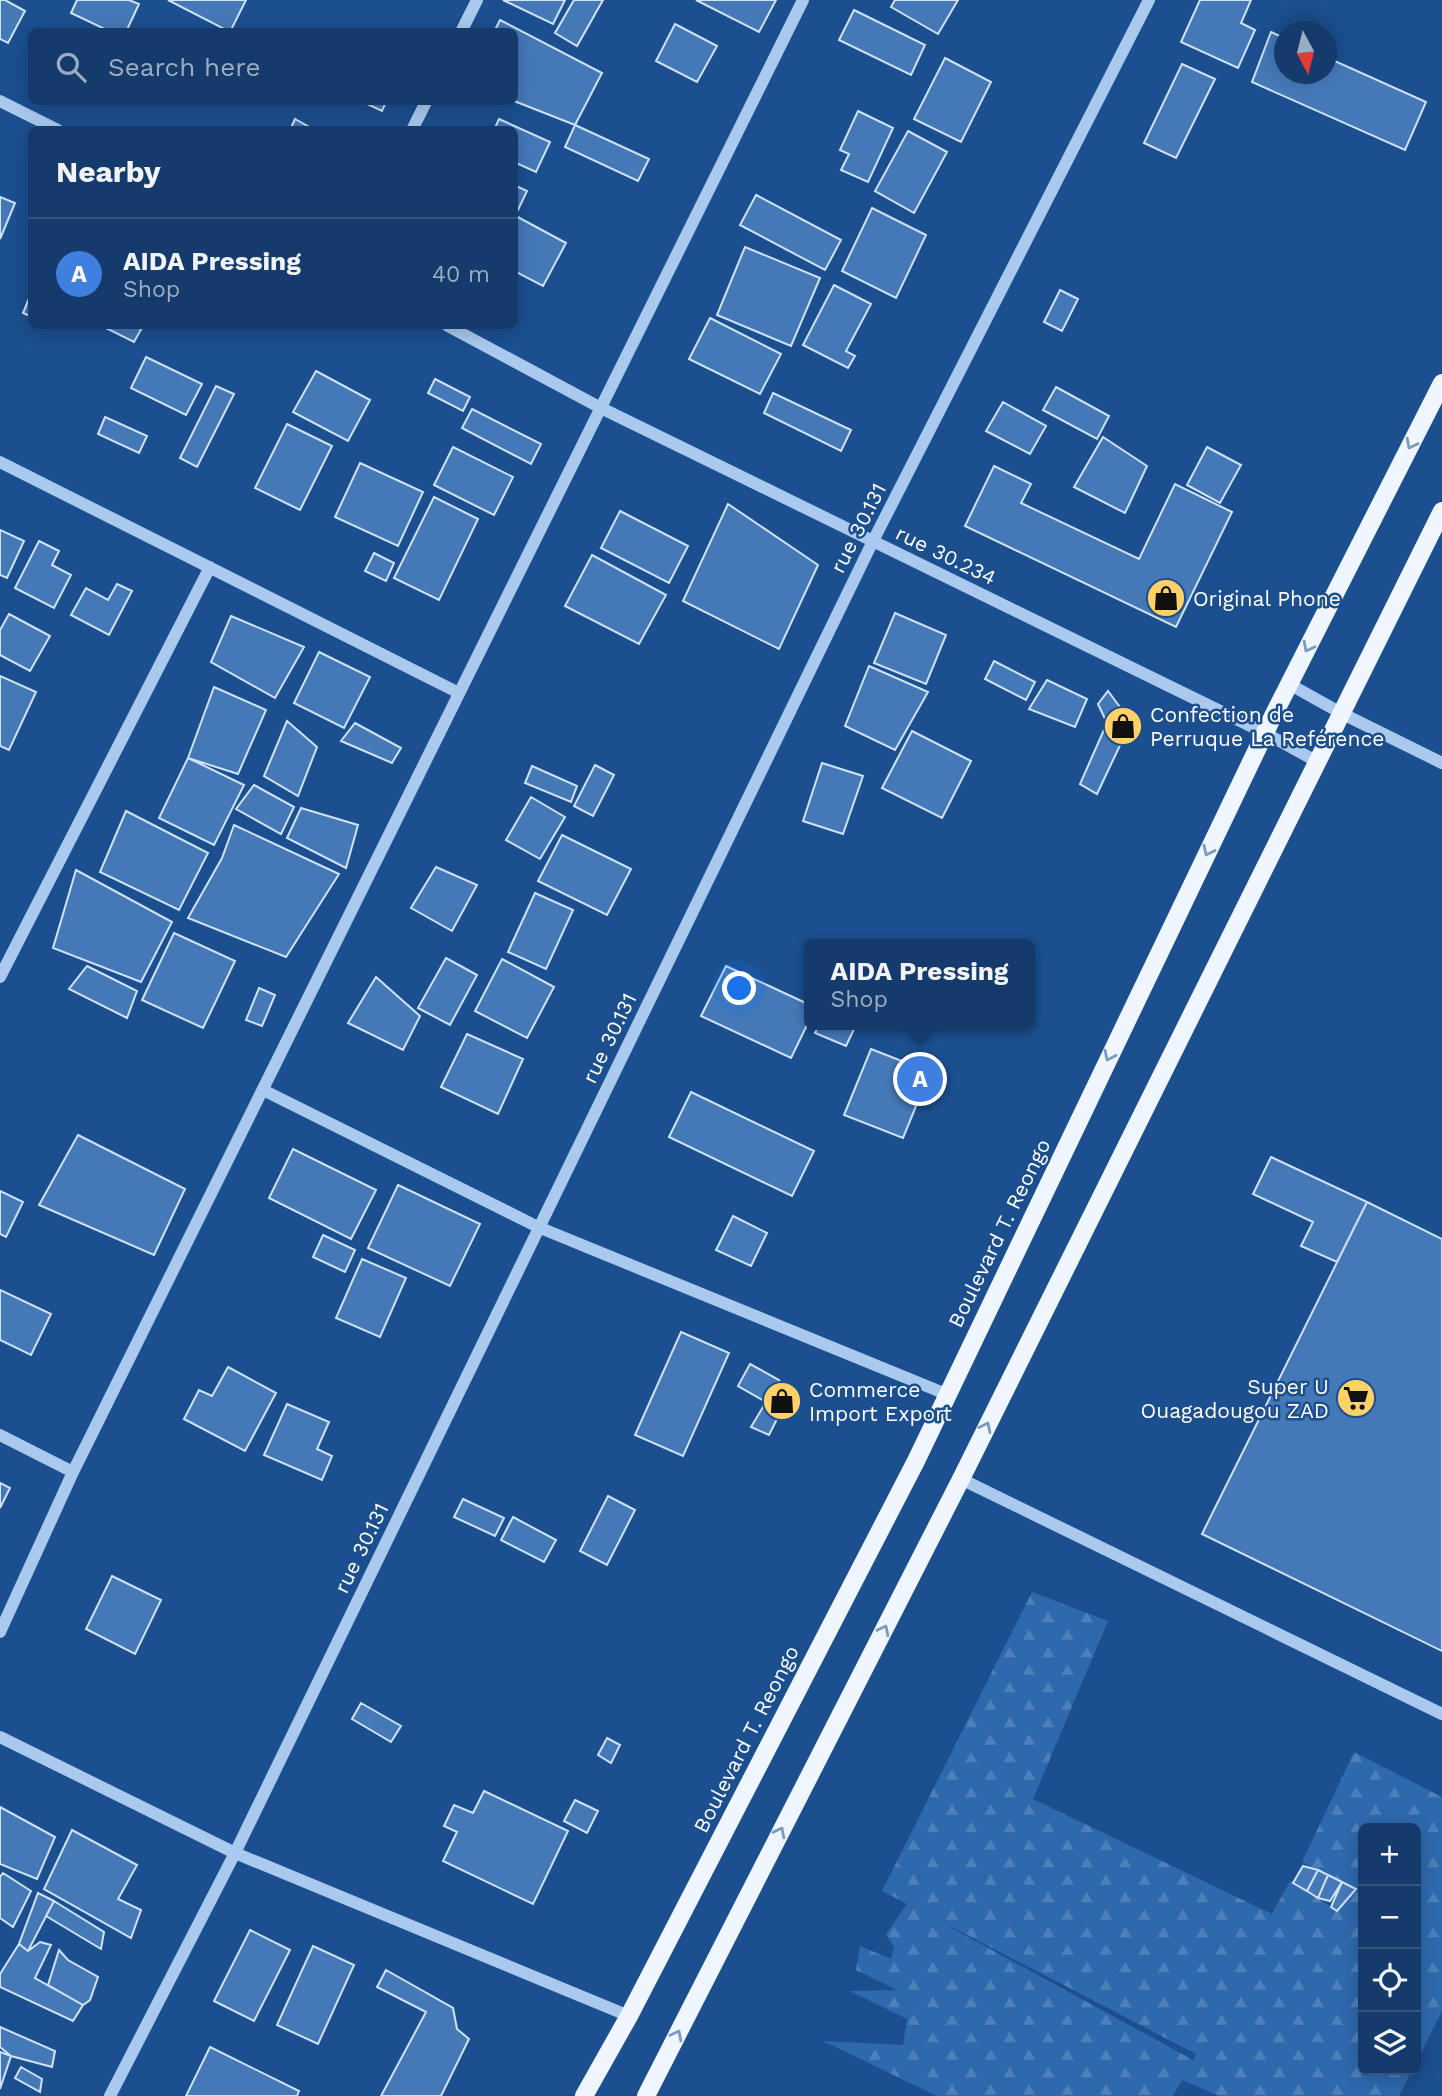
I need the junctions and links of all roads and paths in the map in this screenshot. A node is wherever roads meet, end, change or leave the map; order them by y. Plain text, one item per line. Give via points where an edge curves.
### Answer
1 (477, 0) edge
2 (803, 0) edge
3 (1149, 0) edge
4 (463, 28) edge
5 (0, 101) edge
6 (424, 105) edge
7 (50, 126) edge
8 (414, 126) edge
9 (454, 329) edge
10 (1442, 383) edge
11 (601, 408) junction
12 (0, 462) edge
13 (1442, 511) edge
14 (873, 541) junction
15 (210, 567) junction
16 (1289, 684) junction
17 (459, 693) junction
18 (1341, 713) junction
19 (1265, 733) junction
20 (1316, 761) junction
21 (1442, 763) edge
22 (0, 977) edge
23 (263, 1090) junction
24 (538, 1227) junction
25 (946, 1394) junction
26 (0, 1435) edge
27 (74, 1472) junction
28 (961, 1479) junction
29 (0, 1632) edge
30 (1442, 1714) edge
31 (0, 1737) edge
32 (235, 1853) junction
33 (629, 2016) junction
34 (110, 2096) edge
35 (584, 2096) edge
36 (646, 2096) edge

1 - 4 street
2 - 11 street
3 - 14 street, rue 30.131
5 - 7 street
6 - 8 street
9 - 11 street, rue 30.234
10 -> 16 main road, Boulevard T. Reongo
11 - 14 street, rue 30.234
11 - 17 street
12 - 15 street
13 - 18 main road
14 - 19 street, rue 30.234
14 - 24 street, rue 30.131
15 - 17 street
15 - 22 street
16 - 18 street
16 - 19 main road, Boulevard T. Reongo
17 - 23 street
18 - 20 main road
18 - 21 street
19 - 20 street, rue 30.234
19 -> 25 main road, Boulevard T. Reongo
28 -> 20 main road
23 - 24 street
23 - 27 street
24 - 25 street
24 - 32 street, rue 30.131
25 - 33 main road, Boulevard T. Reongo
26 - 27 street
27 - 29 street
28 - 30 street
36 -> 28 main road
31 - 32 street
32 - 33 street
32 - 34 street, rue 30.131
33 - 35 main road, Boulevard T. Reongo

